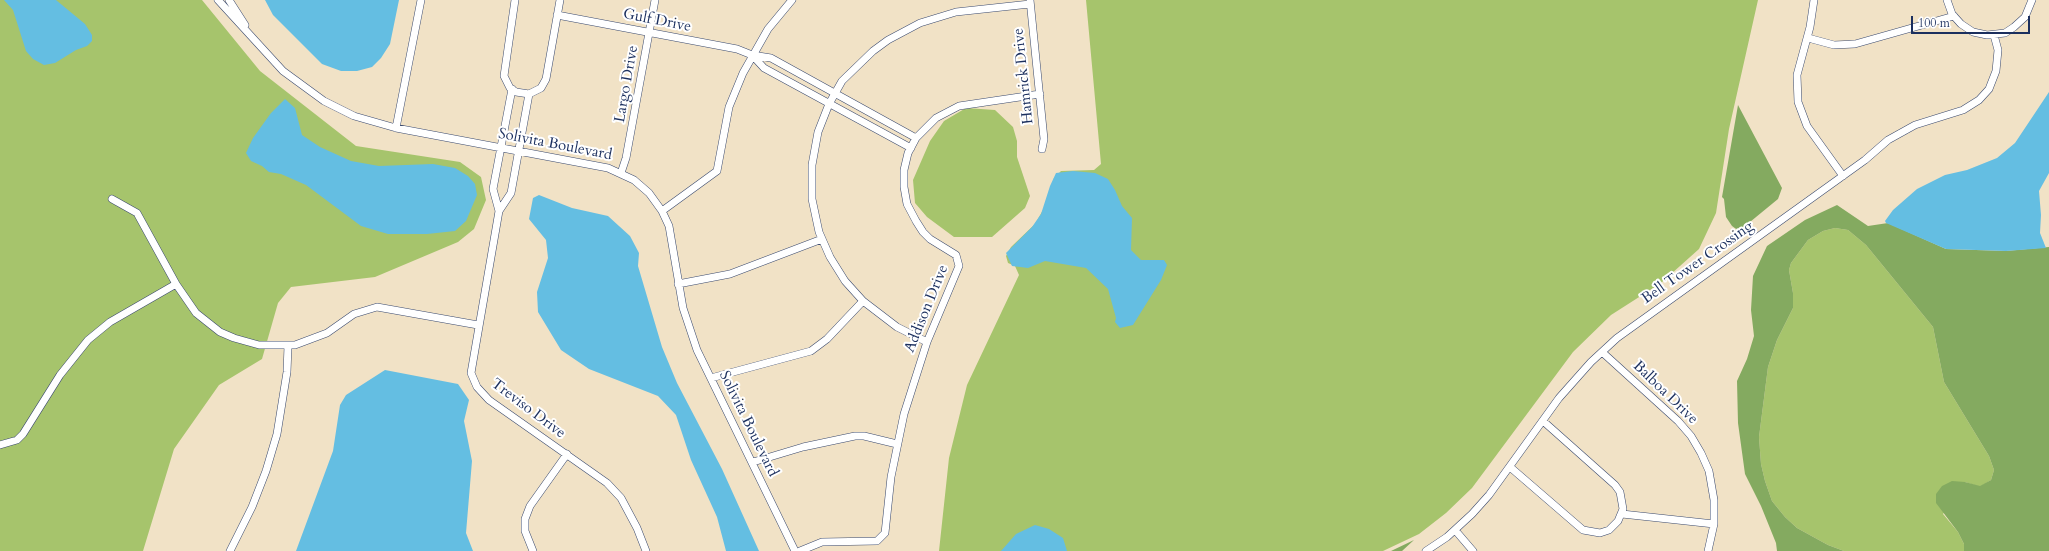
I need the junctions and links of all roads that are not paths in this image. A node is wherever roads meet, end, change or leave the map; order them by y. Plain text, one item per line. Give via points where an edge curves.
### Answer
1 (218, 0) edge
2 (230, 0) edge
3 (421, 0) edge
4 (515, 0) edge
5 (560, 0) edge
6 (655, 0) edge
7 (792, 0) edge
8 (1814, 0) edge
9 (1947, 0) edge
10 (2032, 0) edge
11 (1030, 2) edge
12 (557, 15) junction
13 (1954, 16) junction
14 (650, 32) junction
15 (1994, 35) junction
16 (1808, 38) junction
17 (256, 42) junction
18 (752, 54) junction
19 (512, 89) junction
20 (834, 93) junction
21 (529, 94) junction
22 (1040, 94) junction
23 (828, 104) junction
24 (396, 128) junction
25 (916, 138) junction
26 (501, 148) junction
27 (911, 148) junction
28 (1042, 149) dead end
29 (519, 151) junction
30 (621, 173) junction
31 (1843, 176) junction
32 (112, 198) dead end
33 (662, 210) junction
34 (499, 211) junction
35 (822, 239) junction
36 (176, 284) junction
37 (678, 284) junction
38 (863, 302) junction
39 (478, 325) junction
40 (927, 342) junction
41 (288, 346) junction
42 (1602, 352) junction
43 (711, 378) junction
44 (1542, 421) junction
45 (897, 444) junction
46 (0, 445) edge
47 (566, 454) junction
48 (753, 462) junction
49 (1510, 467) junction
50 (1622, 514) junction
51 (1714, 524) junction
52 (1455, 530) junction
53 (230, 551) edge
54 (534, 551) edge
55 (646, 551) edge
56 (795, 551) edge
57 (800, 551) edge
58 (1426, 551) edge
59 (1473, 551) edge
60 (1708, 551) edge

1 - 17 street, Solivita Boulevard
2 - 17 street, Solivita Boulevard
3 - 24 street
4 - 19 street via 503,73 506,83
5 - 12 street
6 - 14 street, Largo Drive
7 - 18 street via 768,29
8 - 16 street
9 - 13 street
10 - 15 street via 2028,12 2020,23 2005,33
11 - 20 street via 956,12 920,23 873,51
11 - 22 street, Hamrick Drive
12 - 14 street, Gulf Drive
12 - 21 street via 546,79 541,88
13 - 15 street via 1973,32
13 - 16 street via 1855,44 1834,45
14 - 18 street, Gulf Drive
14 - 30 street, Largo Drive
15 - 31 street, Bell Tower Crossing via 1998,50 1996,71 1988,89 1979,100 1963,110 1924,121 1906,130 1880,146
16 - 31 street via 1797,75 1798,102 1807,126
17 - 24 street, Solivita Boulevard via 283,71 324,101 354,116
18 - 20 street, Gulf Drive via 771,58
18 - 23 street via 764,68
18 - 33 street via 729,107 717,171
19 - 21 street
19 - 26 street, Treviso Drive
20 - 23 street
20 - 25 street, Gulf Drive
21 - 29 street, Treviso Drive
22 - 25 street, Addison Drive via 959,106 936,118
22 - 28 street, Hamrick Drive via 1044,139
23 - 27 street
23 - 35 street via 815,143 811,176 814,210
24 - 26 street, Solivita Boulevard
25 - 27 street, Addison Drive
26 - 29 street, Solivita Boulevard
26 - 34 street, Treviso Drive via 493,193
27 - 40 street, Addison Drive via 904,178 910,212 927,235 952,252 959,262
29 - 30 street, Solivita Boulevard via 608,168
29 - 34 street, Treviso Drive via 510,196
30 - 33 street, Solivita Boulevard via 642,186
31 - 42 street, Bell Tower Crossing via 1636,323
32 - 36 street via 137,213
33 - 37 street, Solivita Boulevard via 672,235
34 - 39 street, Treviso Drive
35 - 37 street via 730,274
35 - 38 street via 837,270
36 - 41 street via 196,313 220,332 259,345
36 - 46 street via 110,322 88,340 60,375 26,430 17,440
37 - 43 street, Solivita Boulevard via 689,329
38 - 40 street via 897,327
38 - 43 street via 827,339 811,351
39 - 41 street via 392,309 371,308 354,314 321,336
39 - 47 street, Treviso Drive via 471,373 477,387 490,400
40 - 45 street, Addison Drive
41 - 53 street via 282,404 270,456 252,508
42 - 44 street, Bell Tower Crossing via 1574,380
42 - 51 street, Balboa Drive via 1678,421 1696,444 1711,481
43 - 48 street, Solivita Boulevard
44 - 49 street, Bell Tower Crossing
44 - 50 street via 1615,485 1623,500
45 - 48 street via 855,436 803,447
45 - 57 street, Addison Drive via 883,536 873,542 822,542
47 - 54 street via 530,506 525,518 525,531
47 - 55 street, Treviso Drive via 607,483 621,498
48 - 56 street, Solivita Boulevard
49 - 50 street via 1583,530 1604,532 1616,525
49 - 52 street, Bell Tower Crossing via 1489,495
50 - 51 street
51 - 60 street, Balboa Drive
52 - 58 street, Bell Tower Crossing
52 - 59 street

